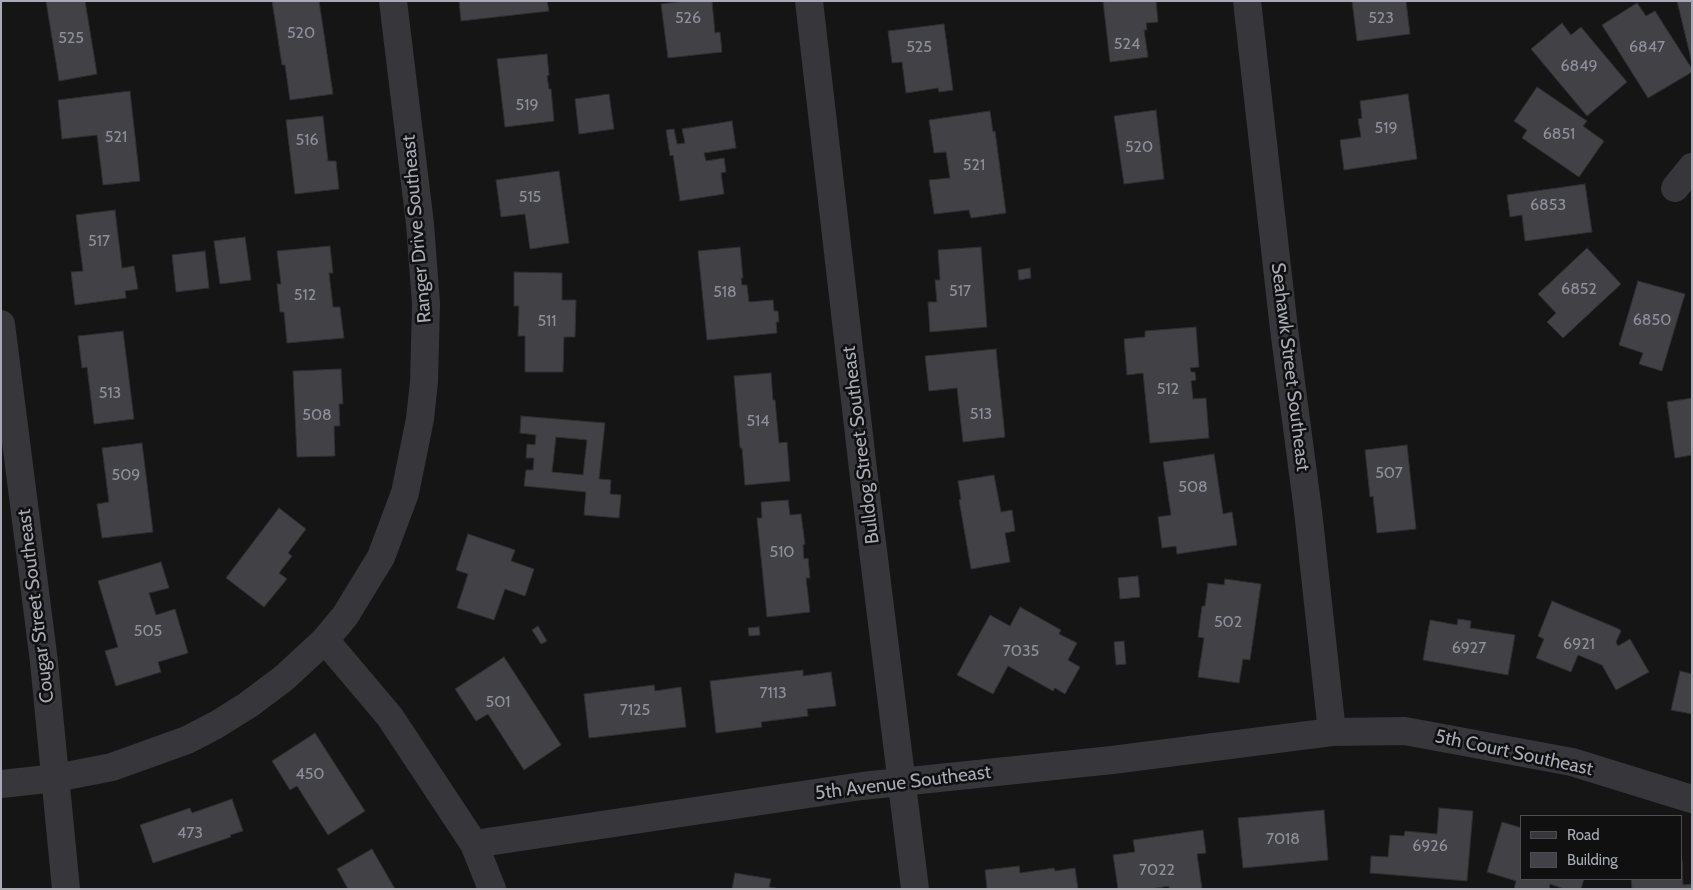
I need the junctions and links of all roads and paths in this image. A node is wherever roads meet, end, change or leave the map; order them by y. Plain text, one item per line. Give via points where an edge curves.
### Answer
1 (394, 1) edge
2 (809, 1) edge
3 (1247, 1) edge
4 (1692, 167) edge
5 (1675, 188) dead end
6 (1, 324) edge
7 (325, 640) junction
8 (1332, 732) junction
9 (56, 778) junction
10 (902, 782) junction
11 (1, 784) edge
12 (1692, 799) edge
13 (474, 844) junction
14 (66, 889) edge
15 (492, 889) edge
16 (915, 889) edge

1 - 7 street, Ranger Drive Southeast via 420,224 426,304 424,382 405,493 381,557 345,616
2 - 10 street, Bulldog Street Southeast
3 - 8 street, Seahawk Street Southeast
4 - 5 street
6 - 9 street, Cougar Street Southeast
7 - 9 street, Ranger Drive Southeast via 284,678 248,705 187,740 112,767
7 - 13 street via 390,717
8 - 10 street, 5th Avenue Southeast
8 - 12 street, 5th Court Southeast via 1405,731 1572,762
9 - 11 street, Ranger Drive Southeast
9 - 14 street, Cougar Street Southeast
10 - 13 street, 5th Avenue Southeast
10 - 16 street, Bulldog Street Southeast
13 - 15 street

